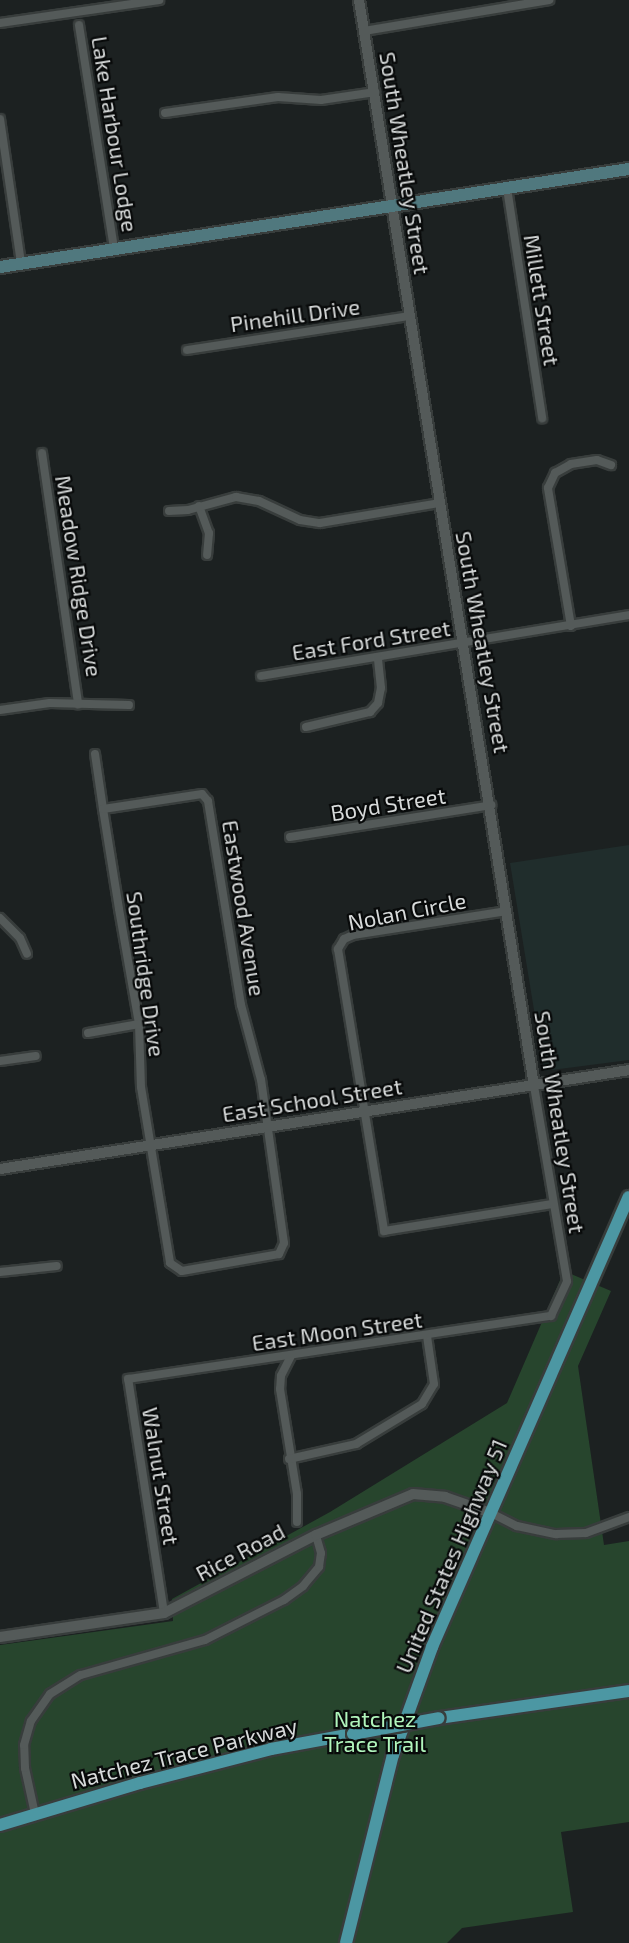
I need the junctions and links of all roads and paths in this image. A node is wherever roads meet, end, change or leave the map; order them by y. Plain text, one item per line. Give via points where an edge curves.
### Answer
1 (159, 0) edge
2 (359, 0) edge
3 (549, 0) edge
4 (0, 23) edge
5 (79, 25) dead end
6 (364, 31) junction
7 (375, 92) junction
8 (165, 113) dead end
9 (0, 119) edge
10 (629, 169) edge
11 (507, 188) junction
12 (394, 206) junction
13 (114, 249) junction
14 (21, 264) junction
15 (0, 267) edge
16 (409, 316) junction
17 (187, 350) dead end
18 (542, 418) dead end
19 (42, 453) dead end
20 (611, 465) dead end
21 (440, 503) junction
22 (200, 506) junction
23 (169, 511) dead end
24 (207, 555) dead end
25 (629, 615) edge
26 (571, 626) junction
27 (464, 643) junction
28 (378, 657) junction
29 (261, 676) dead end
30 (78, 704) junction
31 (129, 705) dead end
32 (0, 710) edge
33 (306, 727) dead end
34 (94, 754) dead end
35 (491, 805) junction
36 (103, 808) junction
37 (291, 837) dead end
38 (507, 911) junction
39 (0, 918) edge
40 (27, 954) dead end
41 (138, 1024) junction
42 (88, 1033) dead end
43 (36, 1056) dead end
44 (0, 1061) edge
45 (629, 1070) edge
46 (534, 1085) junction
47 (365, 1112) junction
48 (267, 1127) junction
49 (150, 1145) junction
50 (0, 1169) edge
51 (629, 1197) edge
52 (553, 1204) junction
53 (57, 1266) dead end
54 (0, 1272) edge
55 (551, 1316) joint
56 (426, 1336) junction
57 (291, 1356) junction
58 (128, 1379) joint
59 (289, 1459) junction
60 (491, 1514) junction
61 (629, 1517) edge
62 (297, 1522) dead end
63 (316, 1534) junction
64 (164, 1614) junction
65 (0, 1637) edge
66 (629, 1691) edge
67 (35, 1814) junction
68 (0, 1825) edge
69 (346, 1943) edge

1 - 4 street
2 - 6 street, South Wheatley Street
3 - 6 street
5 - 13 street, Lake Harbour Lodge
6 - 7 street, South Wheatley Street
7 - 8 street via 321,100 278,97
7 - 12 street, South Wheatley Street
9 - 14 street
10 - 11 main road
11 - 12 main road
11 - 18 street, Millett Street
12 - 13 main road
12 - 16 street, South Wheatley Street
13 - 14 main road
14 - 15 main road
16 - 17 street, Pinehill Drive
16 - 21 street, South Wheatley Street
19 - 30 street, Meadow Ridge Drive
20 - 26 street via 597,460 571,464 555,473 548,488
21 - 22 street via 320,523 300,520 259,501 236,497
21 - 27 street, South Wheatley Street
22 - 23 street
22 - 24 street via 208,533
25 - 26 street, East Ford Street
26 - 27 street, East Ford Street
27 - 28 street, East Ford Street
27 - 35 street, South Wheatley Street
28 - 29 street, East Ford Street
28 - 33 street via 381,688 378,703 370,712
30 - 31 street
30 - 32 street via 50,703
34 - 36 street
35 - 37 street, Boyd Street
35 - 38 street, South Wheatley Street
36 - 41 street, Southridge Drive
36 - 48 street, Eastwood Avenue via 206,796 241,1005 261,1080
38 - 46 street, South Wheatley Street
38 - 47 street, Nolan Circle via 344,939 338,949
39 - 40 street via 20,938
41 - 42 street
41 - 49 street, Southridge Drive via 141,1087
43 - 44 street
45 - 46 street, East School Street
46 - 47 street, East School Street
46 - 52 street, South Wheatley Street
47 - 48 street, East School Street
47 - 52 street, Nolan Circle via 384,1231
48 - 49 street, East School Street
48 - 49 street, Southridge Drive via 284,1243 282,1252 182,1271 170,1263
49 - 50 street, East School Street
51 - 60 main road, United States Highway 51
52 - 55 street, South Wheatley Street via 565,1291
53 - 54 street
55 - 56 street, East Moon Street
56 - 57 street, East Moon Street
56 - 59 street via 434,1384 422,1404 356,1444
57 - 58 street, East Moon Street
57 - 59 street via 281,1376 280,1389
58 - 64 street, Walnut Street
59 - 62 street
60 - 61 street via 517,1526 556,1534 586,1533
60 - 63 street, Rice Road via 445,1497 413,1494
60 - 69 main road, United States Highway 51 via 432,1647 393,1755
63 - 64 street, Rice Road
63 - 67 street via 321,1553 319,1567 284,1600 205,1640 81,1675 50,1694 31,1721 24,1745
64 - 65 street, Rice Road
66 - 67 main road, Natchez Trace Parkway, bridge via 439,1718 271,1749
67 - 68 main road, Natchez Trace Parkway

